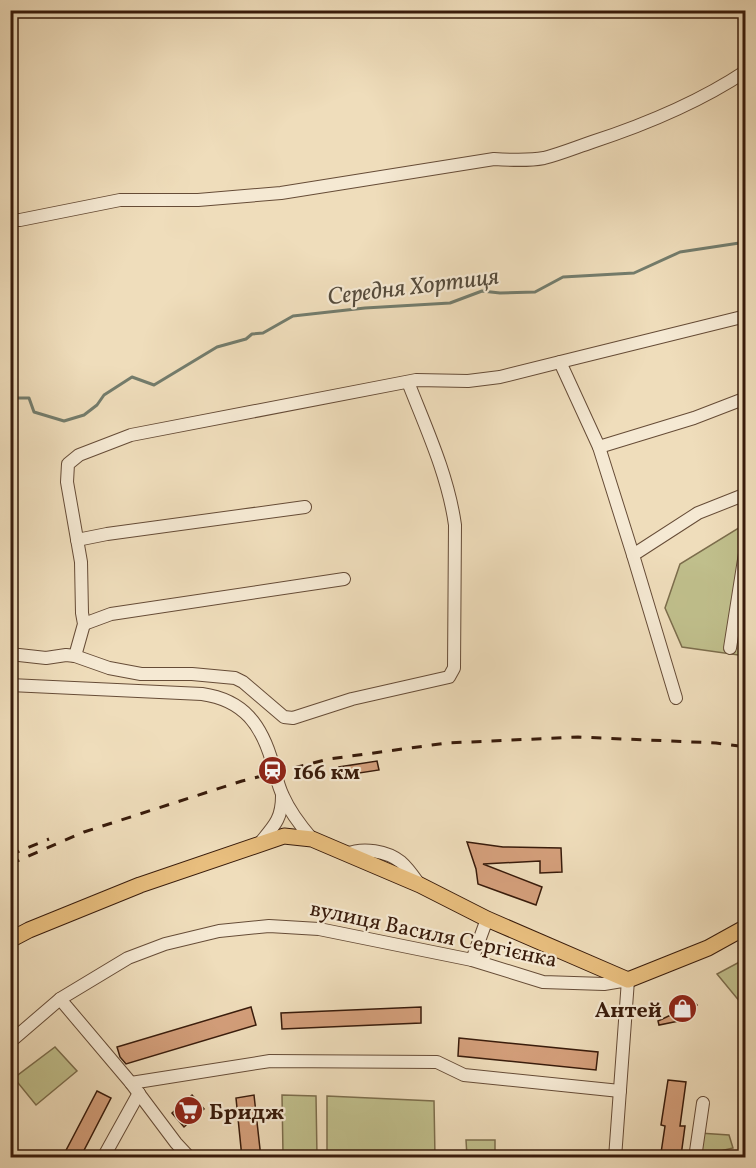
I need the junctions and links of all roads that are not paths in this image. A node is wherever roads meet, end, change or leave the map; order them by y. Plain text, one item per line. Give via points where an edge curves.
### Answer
1 (746, 70) edge
2 (10, 220) edge
3 (746, 316) edge
4 (560, 362) junction
5 (408, 382) junction
6 (746, 398) edge
7 (599, 447) junction
8 (746, 494) edge
9 (305, 507) dead end
10 (77, 540) junction
11 (746, 548) edge
12 (633, 555) junction
13 (344, 579) dead end
14 (84, 624) junction
15 (730, 648) dead end
16 (10, 654) edge
17 (75, 656) junction
18 (10, 685) edge
19 (676, 698) dead end
20 (282, 795) junction
21 (312, 838) junction
22 (260, 843) junction
23 (487, 919) junction
24 (746, 927) edge
25 (10, 940) edge
26 (472, 960) junction
27 (628, 980) junction
28 (60, 999) junction
29 (10, 1042) edge
30 (135, 1088) junction
31 (620, 1091) junction
32 (703, 1103) dead end
33 (186, 1156) edge
34 (612, 1157) edge
35 (103, 1158) edge
36 (628, 1158) edge
37 (695, 1158) edge

1 - 2 street via 678,111 544,158 494,159 269,194 198,200 120,200
3 - 4 street
4 - 5 street via 500,377
4 - 7 street
5 - 10 street via 131,435 79,455 68,464 67,482
5 - 17 street via 442,473 455,525 454,668 449,677 352,699 293,718 284,717 234,678 141,674
6 - 7 street
7 - 12 street
8 - 12 street via 698,513
9 - 10 street
10 - 14 street
11 - 15 street
12 - 19 street
13 - 14 street via 111,614
14 - 17 street
16 - 17 street
18 - 20 street via 202,694 225,700 242,709 258,725
20 - 21 street
20 - 22 street via 282,812
21 - 22 main road via 284,836
21 - 23 main road, вулиця Василя Сергієнка
22 - 25 main road via 140,885
23 - 26 street
23 - 27 main road, вулиця Василя Сергієнка
24 - 27 main road, вулиця Василя Сергієнка via 708,948
26 - 27 street, вулиця Василя Сергієнка via 543,982 604,984
26 - 28 street, вулиця Василя Сергієнка via 319,929 269,926 219,931 165,944 128,958
27 - 31 street
28 - 29 street, вулиця Василя Сергієнка
28 - 30 street
30 - 31 street via 270,1061 437,1062 464,1075
30 - 33 street
30 - 35 street
31 - 34 street
32 - 37 street
34 - 36 street

